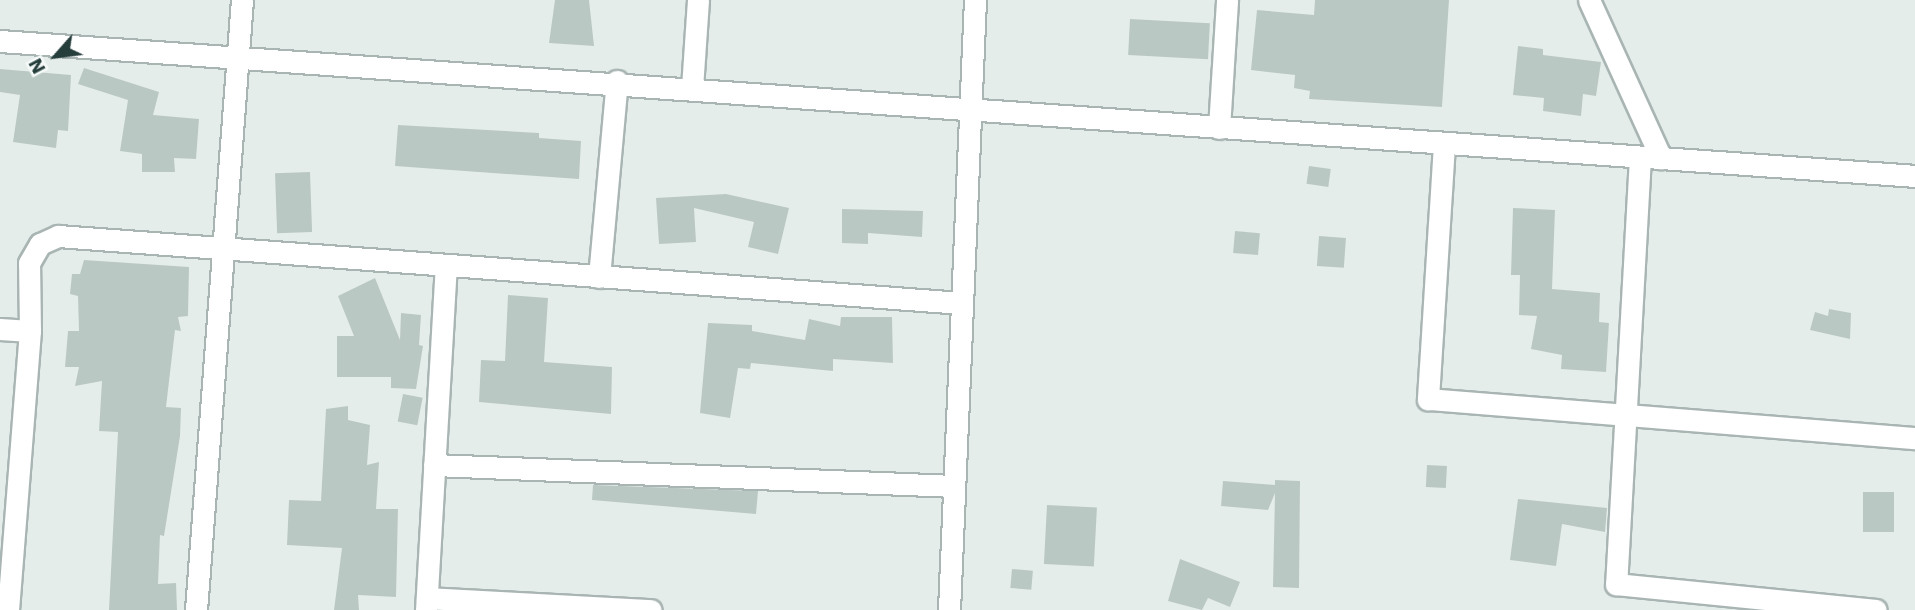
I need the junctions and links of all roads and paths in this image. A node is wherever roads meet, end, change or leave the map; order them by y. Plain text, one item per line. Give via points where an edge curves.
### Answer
1 (242, 0) edge
2 (698, 0) edge
3 (975, 0) edge
4 (1227, 0) edge
5 (1589, 0) edge
6 (0, 41) edge
7 (238, 60) junction
8 (617, 81) junction
9 (692, 88) junction
10 (970, 112) junction
11 (1219, 128) junction
12 (1444, 144) junction
13 (1651, 158) junction
14 (1915, 176) edge
15 (220, 250) junction
16 (446, 266) junction
17 (599, 277) junction
18 (962, 303) junction
19 (0, 329) edge
20 (30, 331) junction
21 (1625, 415) junction
22 (1915, 438) edge
23 (434, 465) junction
24 (954, 486) junction
25 (426, 604) edge
26 (8, 610) edge
27 (195, 610) edge
28 (651, 610) edge
29 (949, 610) edge
30 (1876, 610) edge

1 - 7 street
2 - 9 street
3 - 10 street
4 - 11 street
5 - 13 street
6 - 7 street
7 - 8 street
7 - 15 street
8 - 9 street
8 - 17 street
9 - 10 street
10 - 11 street
10 - 18 street
11 - 12 street
12 - 13 street
12 - 21 street via 1428,399
13 - 14 street
13 - 21 street
15 - 16 street
15 - 20 street via 58,236 40,244 29,263
15 - 27 street
16 - 17 street
16 - 23 street
17 - 18 street
18 - 24 street
19 - 20 street
20 - 26 street
21 - 22 street
21 - 30 street via 1616,584
23 - 24 street
23 - 25 street
24 - 29 street
25 - 28 street

